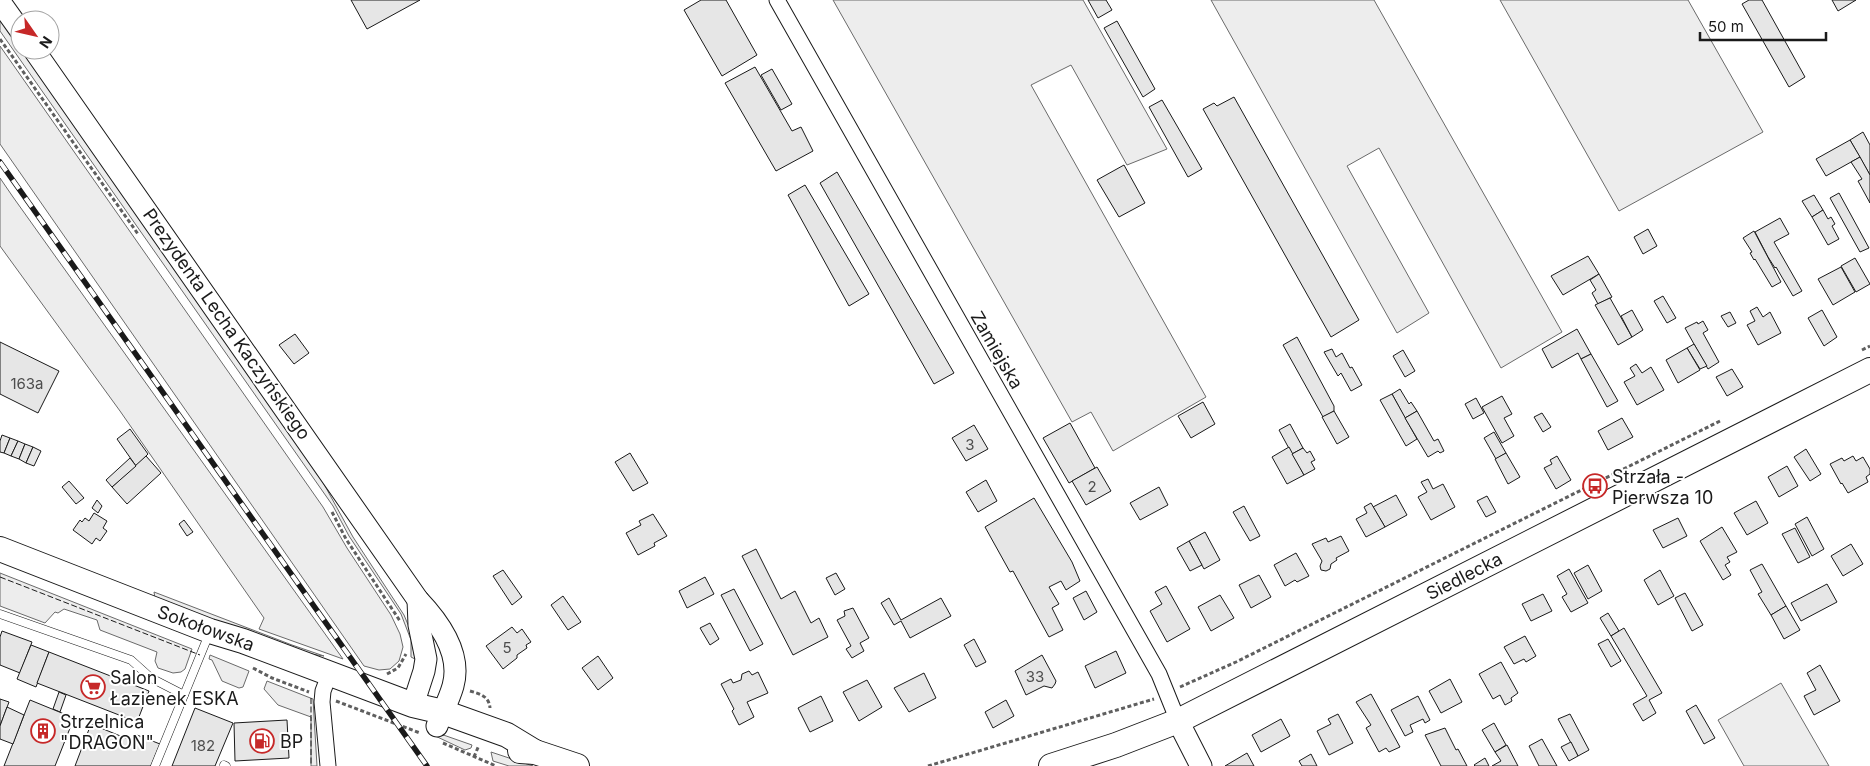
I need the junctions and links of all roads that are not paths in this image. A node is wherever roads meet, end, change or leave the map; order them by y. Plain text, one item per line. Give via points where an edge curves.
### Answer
1 (776, 0) edge
2 (0, 2) edge
3 (10, 16) edge
4 (41, 60) edge
5 (1866, 360) edge
6 (0, 549) edge
7 (418, 600) junction
8 (0, 614) edge
9 (210, 631) junction
10 (325, 685) junction
11 (184, 695) junction
12 (413, 705) junction
13 (1178, 720) junction
14 (435, 728) junction
15 (155, 766) edge
16 (328, 766) edge
17 (578, 766) edge
18 (1051, 766) edge
19 (1202, 766) edge

1 - 13 street, Zamiejska via 1159,674
2 - 3 main road
4 - 7 main road, Prezydenta Lecha Kaczyńskiego
5 - 13 main road, Siedlecka
6 - 9 main road, Sokołowska
7 - 12 main road via 426,659
7 - 14 main road, Prezydenta Lecha Kaczyńskiego via 441,627 455,675
8 - 11 lane via 131,660 151,678
9 - 10 main road, Sokołowska via 243,641
9 - 11 lane
10 - 12 main road, Sokołowska
10 - 16 street
11 - 15 lane
12 - 14 main road, Sokołowska
13 - 18 main road, Siedlecka
13 - 19 main road
14 - 17 main road, Sokołowska via 507,735 535,752

